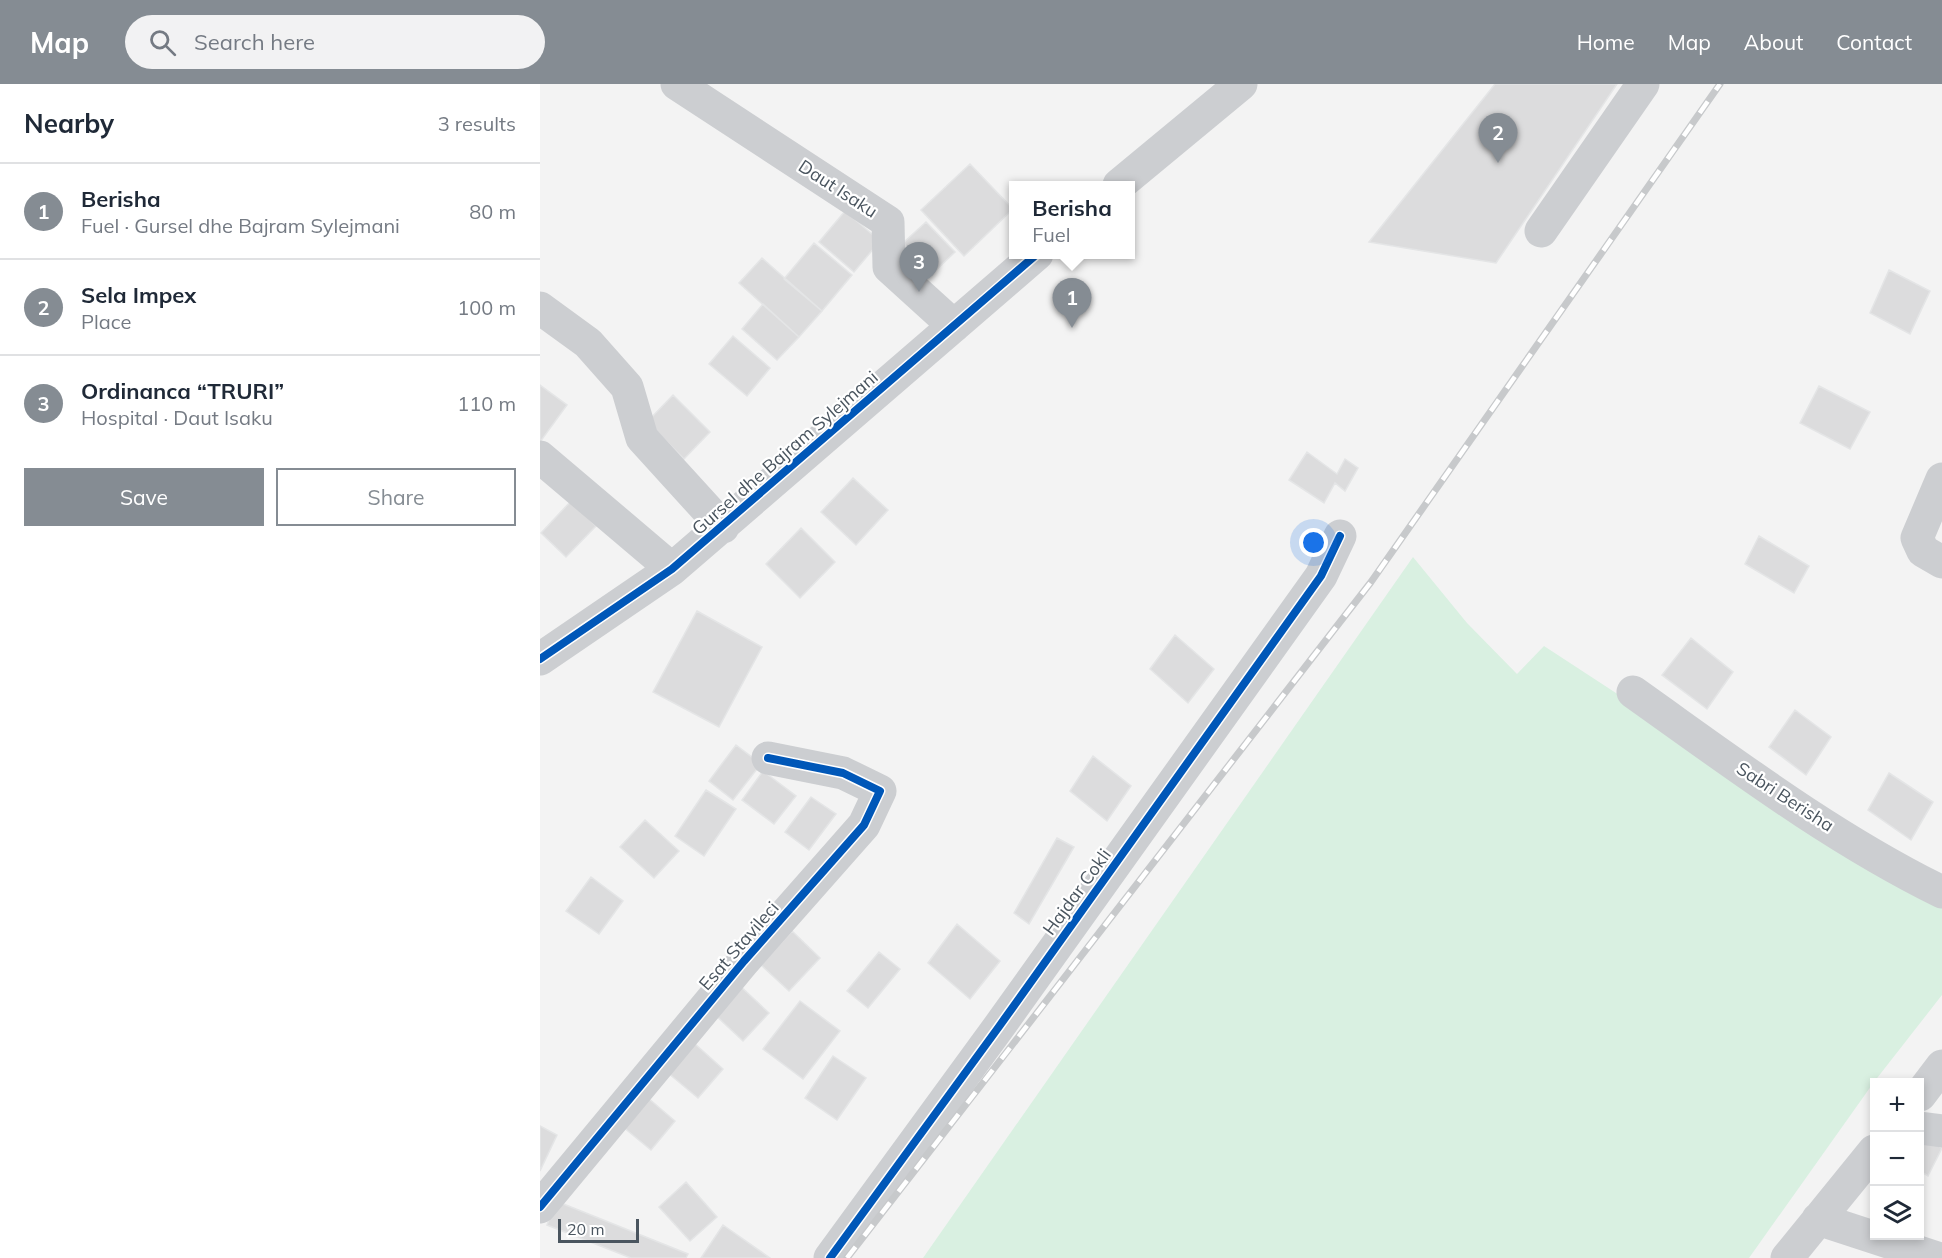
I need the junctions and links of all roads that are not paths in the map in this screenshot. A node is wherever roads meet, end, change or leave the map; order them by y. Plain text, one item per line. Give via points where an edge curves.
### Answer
1 (677, 84) edge
2 (1241, 84) edge
3 (1643, 84) edge
4 (1125, 181) edge
5 (1541, 231) dead end
6 (1032, 259) edge
7 (540, 308) edge
8 (954, 326) junction
9 (540, 457) edge
10 (1942, 479) edge
11 (723, 527) junction
12 (1340, 536) dead end
13 (1942, 562) edge
14 (672, 569) junction
15 (540, 658) edge
16 (1633, 692) dead end
17 (768, 758) dead end
18 (1942, 892) edge
19 (1942, 1066) edge
20 (1924, 1090) edge
21 (1924, 1129) edge
22 (1942, 1131) edge
23 (1870, 1157) edge
24 (540, 1208) edge
25 (1818, 1219) junction
26 (830, 1258) edge
27 (1787, 1258) edge
28 (1937, 1258) edge

1 - 8 street, Daut Isaku via 888,222 889,267
2 - 4 street
3 - 5 street
6 - 8 street, Gursel dhe Bajram Sylejmani
7 - 11 street via 588,343 627,387 642,438
8 - 11 street, Gursel dhe Bajram Sylejmani
9 - 14 street
10 - 13 street via 1917,538 1923,551
11 - 14 street, Gursel dhe Bajram Sylejmani
12 - 26 street, Hajdar Cokli via 1321,576
14 - 15 street, Gursel dhe Bajram Sylejmani
16 - 18 street, Sabri Berisha via 1781,796 1912,878
17 - 24 street, Esat Stavileci via 843,773 880,791 864,825 744,961
19 - 20 street
21 - 22 street
23 - 25 street
25 - 27 street
25 - 28 street

